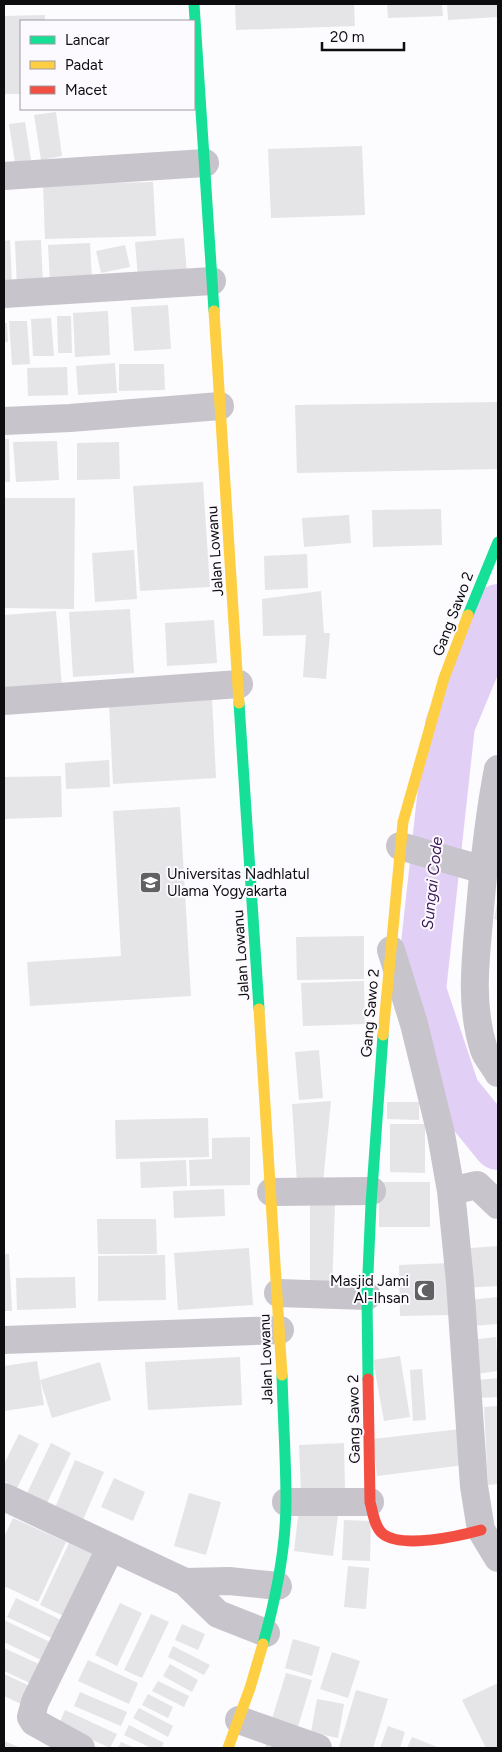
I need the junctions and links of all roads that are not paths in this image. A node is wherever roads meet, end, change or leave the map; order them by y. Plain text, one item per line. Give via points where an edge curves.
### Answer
1 (194, 4) edge
2 (205, 163) junction
3 (4, 176) edge
4 (212, 282) junction
5 (4, 294) edge
6 (220, 406) junction
7 (4, 421) edge
8 (498, 542) edge
9 (238, 684) junction
10 (4, 701) edge
11 (498, 769) edge
12 (409, 849) junction
13 (476, 868) junction
14 (391, 950) junction
15 (498, 1072) edge
16 (372, 1191) junction
17 (451, 1191) junction
18 (272, 1192) junction
19 (498, 1205) edge
20 (278, 1293) junction
21 (367, 1296) junction
22 (280, 1330) junction
23 (4, 1340) edge
24 (4, 1497) edge
25 (286, 1502) junction
26 (370, 1502) junction
27 (481, 1530) junction
28 (111, 1547) junction
29 (498, 1558) edge
30 (185, 1582) junction
31 (278, 1586) junction
32 (266, 1633) junction
33 (239, 1720) junction
34 (81, 1748) edge
35 (228, 1748) edge
36 (318, 1748) edge

1 - 2 main road, Jalan Lowanu
2 - 3 street
2 - 4 main road, Jalan Lowanu
4 - 5 street
4 - 6 main road, Jalan Lowanu
6 - 7 street
6 - 9 main road, Jalan Lowanu
8 - 12 main road, Gang Sawo 2 via 444,678 405,814
9 - 10 street
9 - 18 main road, Jalan Lowanu
11 - 13 street
12 - 13 street
12 - 14 main road, Gang Sawo 2
13 - 15 street via 474,980 477,1015 485,1051
14 - 16 main road, Gang Sawo 2
14 - 17 street via 414,1024 441,1134
16 - 18 street
16 - 21 main road, Gang Sawo 2
17 - 19 street via 477,1185
17 - 27 street via 474,1486
18 - 20 main road, Jalan Lowanu
20 - 21 street
20 - 22 main road, Jalan Lowanu
21 - 26 main road, Gang Sawo 2
22 - 23 street
22 - 25 main road, Jalan Lowanu
24 - 28 street
25 - 26 street
25 - 31 main road, Jalan Lowanu
26 - 27 main road, Gang Sawo 2 via 378,1528 388,1537 443,1540
27 - 29 street
28 - 30 street
28 - 34 street via 35,1702 31,1717 34,1722
30 - 31 street via 229,1581
30 - 32 street via 218,1614
31 - 32 main road, Jalan Lowanu
32 - 33 main road, Jalan Lowanu
33 - 35 main road, Jalan Lowanu
33 - 36 street

